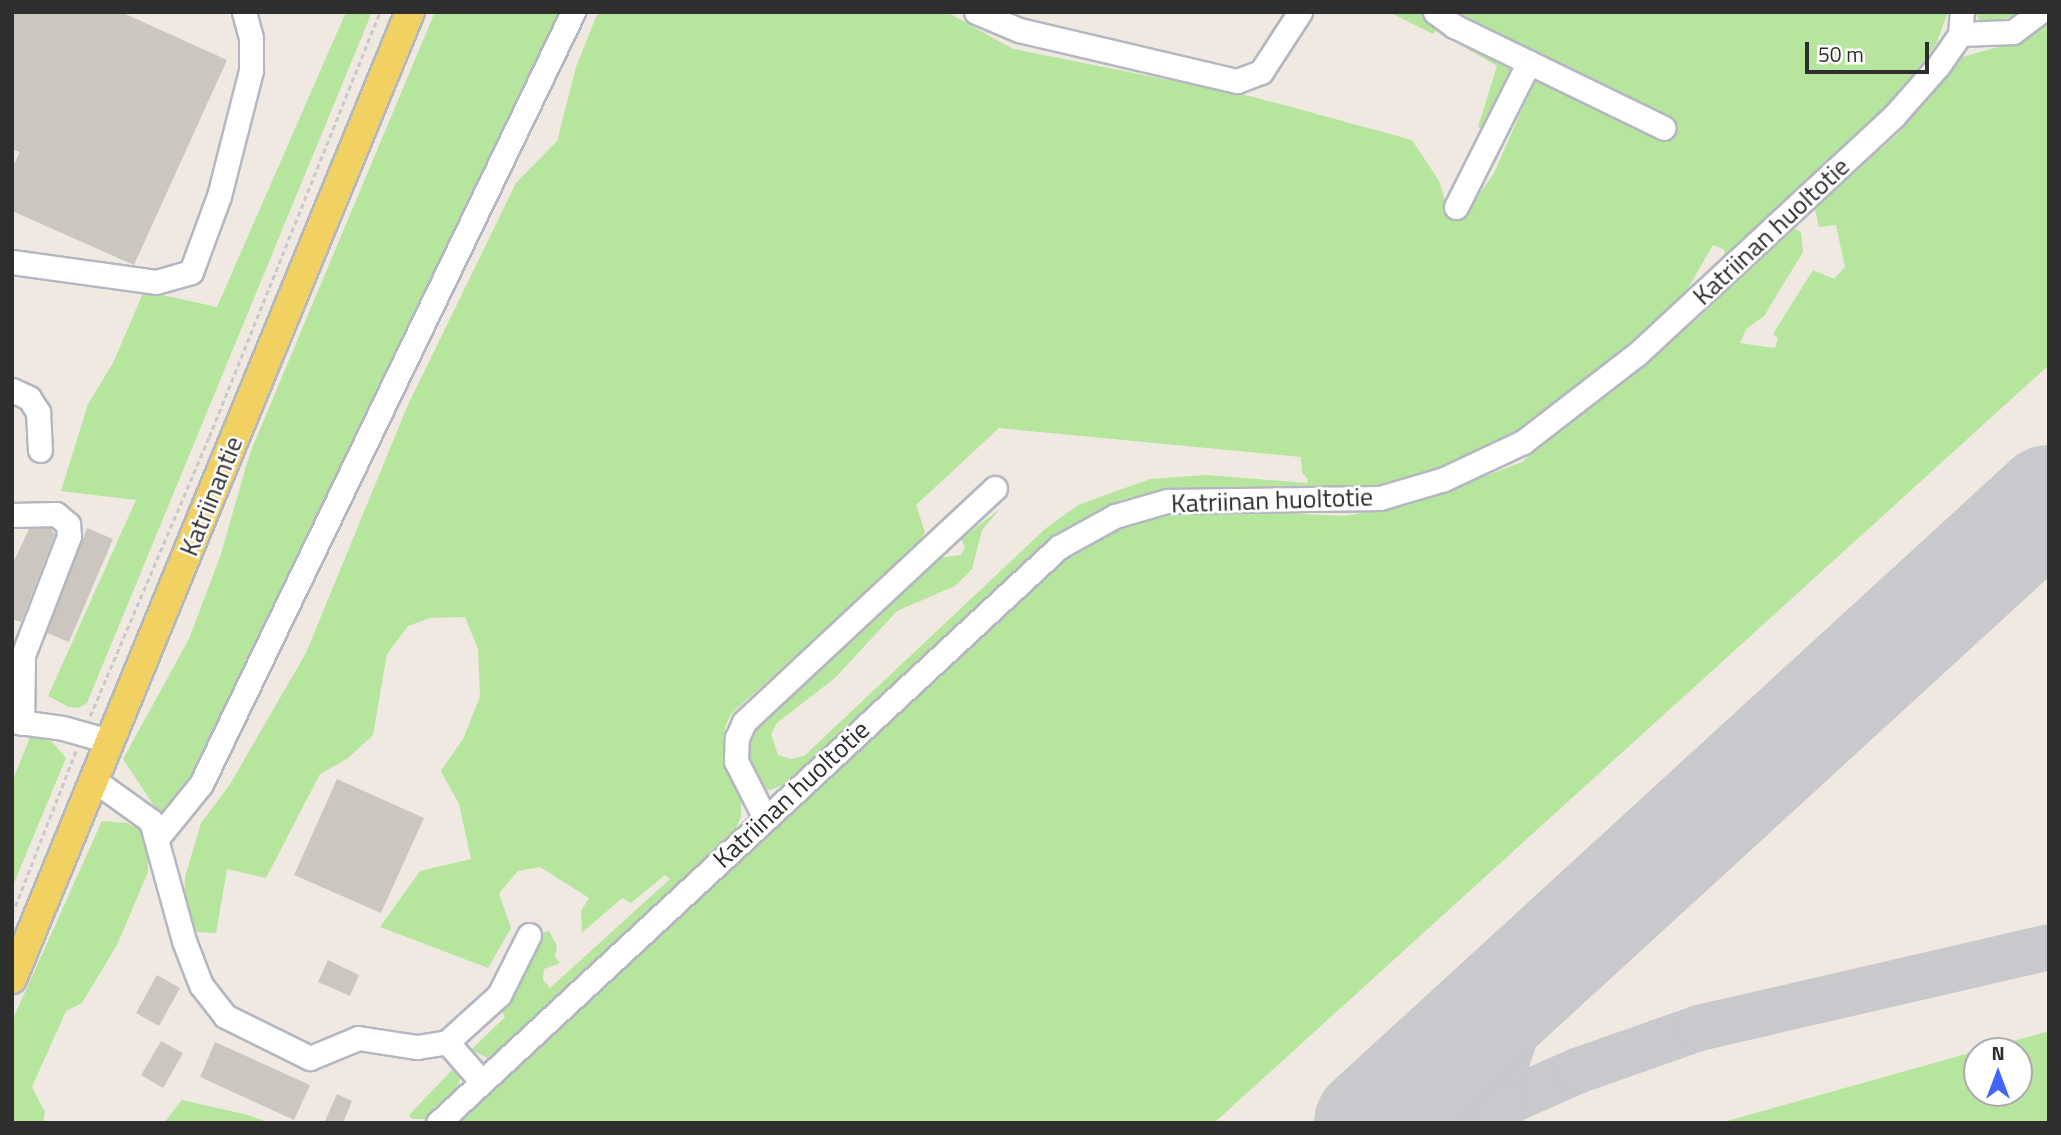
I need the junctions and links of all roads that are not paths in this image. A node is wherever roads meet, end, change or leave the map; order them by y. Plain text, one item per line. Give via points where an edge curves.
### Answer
1 (244, 12) edge
2 (410, 12) edge
3 (573, 12) edge
4 (976, 12) edge
5 (1300, 12) edge
6 (1435, 12) edge
7 (2040, 12) edge
8 (1961, 23) edge
9 (1529, 62) junction
10 (1664, 128) dead end
11 (1456, 207) dead end
12 (12, 262) edge
13 (12, 390) edge
14 (40, 450) dead end
15 (995, 488) dead end
16 (12, 515) edge
17 (17, 722) edge
18 (96, 737) junction
19 (94, 780) junction
20 (765, 818) junction
21 (158, 836) junction
22 (529, 935) dead end
23 (12, 979) edge
24 (456, 1050) junction
25 (482, 1082) junction
26 (438, 1123) edge

1 - 12 street via 251,38 251,70 219,196 196,264 184,277 156,282
2 - 18 main road, Katriinantie
3 - 21 street via 201,784
4 - 5 street via 1019,30 1237,81 1261,72
6 - 9 street
7 - 8 street via 2013,32 1994,36
8 - 20 street, Katriinan huoltotie via 1914,94 1831,176 1602,384 1523,442 1444,479 1380,498 1316,502 1198,497 1137,509 1095,526 1035,567
9 - 10 street
9 - 11 street
13 - 14 street via 29,398 38,412
15 - 20 street via 744,722 737,738 736,761
16 - 17 street via 56,514 68,524 69,536 23,655
17 - 18 street
18 - 19 main road, Katriinantie
19 - 21 street via 151,821
19 - 23 main road, Katriinantie
20 - 25 street, Katriinan huoltotie
21 - 24 street via 184,941 201,985 225,1016 310,1058 358,1038
22 - 24 street via 499,995
24 - 25 street
25 - 26 street, Katriinan huoltotie

